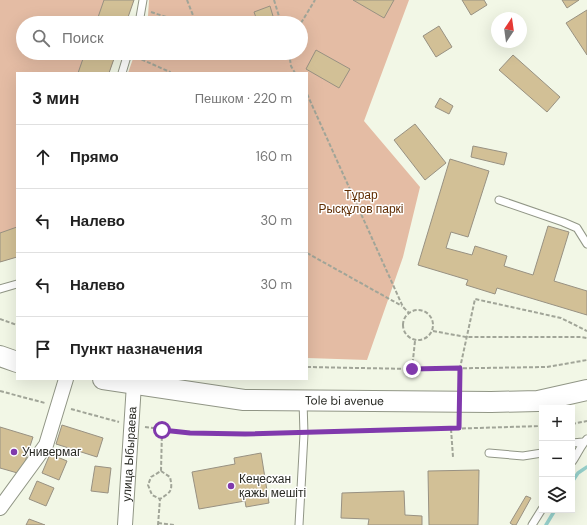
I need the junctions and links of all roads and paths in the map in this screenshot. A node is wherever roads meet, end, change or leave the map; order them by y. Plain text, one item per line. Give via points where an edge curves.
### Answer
1 (144, 0) edge
2 (187, 0) edge
3 (274, 0) edge
4 (315, 0) edge
5 (141, 16) edge
6 (148, 16) edge
7 (162, 16) edge
8 (193, 16) edge
9 (279, 16) edge
10 (305, 16) edge
11 (127, 60) edge
12 (143, 60) edge
13 (290, 60) edge
14 (122, 72) edge
15 (170, 72) edge
16 (294, 72) edge
17 (308, 96) edge
18 (499, 200) dead end
19 (587, 244) edge
20 (308, 254) edge
21 (16, 284) edge
22 (0, 289) edge
23 (403, 307) junction
24 (409, 313) junction
25 (0, 319) edge
26 (16, 325) edge
27 (433, 331) junction
28 (587, 331) edge
29 (466, 337) junction
30 (587, 338) edge
31 (415, 341) junction
32 (0, 356) edge
33 (587, 360) edge
34 (16, 362) edge
35 (308, 367) edge
36 (460, 368) junction
37 (412, 369) junction
38 (66, 380) edge
39 (109, 380) edge
40 (134, 384) junction
41 (587, 390) edge
42 (0, 391) edge
43 (303, 400) junction
44 (459, 401) junction
45 (46, 403) dead end
46 (68, 408) dead end
47 (587, 421) edge
48 (575, 423) edge
49 (131, 425) junction
50 (539, 426) edge
51 (459, 428) junction
52 (451, 429) junction
53 (162, 430) junction
54 (304, 434) junction
55 (585, 441) edge
56 (575, 443) edge
57 (489, 453) dead end
58 (539, 453) edge
59 (453, 457) dead end
60 (575, 458) edge
61 (161, 471) junction
62 (160, 500) junction
63 (0, 508) edge
64 (540, 513) edge
65 (158, 524) edge
66 (125, 525) edge
67 (175, 525) edge
68 (299, 525) edge
69 (532, 525) edge

1 - 5 lane
2 - 8 path
3 - 9 path
4 - 10 path
6 - 7 path via 150,12
11 - 14 lane
12 - 15 path
13 - 16 path
17 - 23 path
18 - 19 lane via 576,228
20 - 23 path
21 - 22 lane
23 - 24 path
24 - 27 path via 418,310 428,313 433,321
24 - 31 path via 403,321 403,326 407,336
25 - 26 path
27 - 29 path
27 - 31 path via 426,338
28 - 29 path via 561,318 475,298
29 - 30 path
29 - 36 path
31 - 37 path
32 - 34 street
33 - 36 path via 547,367
35 - 37 path
36 - 37 path
36 - 44 path
38 - 63 street via 46,445
39 - 40 street, Tole bi avenue
40 - 43 street, Tole bi avenue via 244,400
40 - 49 street, улица Ыбыраева
41 - 44 street, Tole bi avenue via 538,400
42 - 45 path
43 - 44 street, Tole bi avenue
43 - 54 lane
44 - 51 path
46 - 49 path
47 - 48 path
49 - 53 path
49 - 66 street, улица Ыбыраева
50 - 51 path
51 - 52 path
52 - 54 path
52 - 59 path
53 - 54 path via 198,434
53 - 61 path
54 - 68 lane
55 - 56 lane
55 - 60 lane
57 - 58 lane via 523,456
61 - 62 path via 170,477 172,487
61 - 62 path via 151,477 148,486 152,495
62 - 65 path
64 - 69 lane
65 - 67 path

